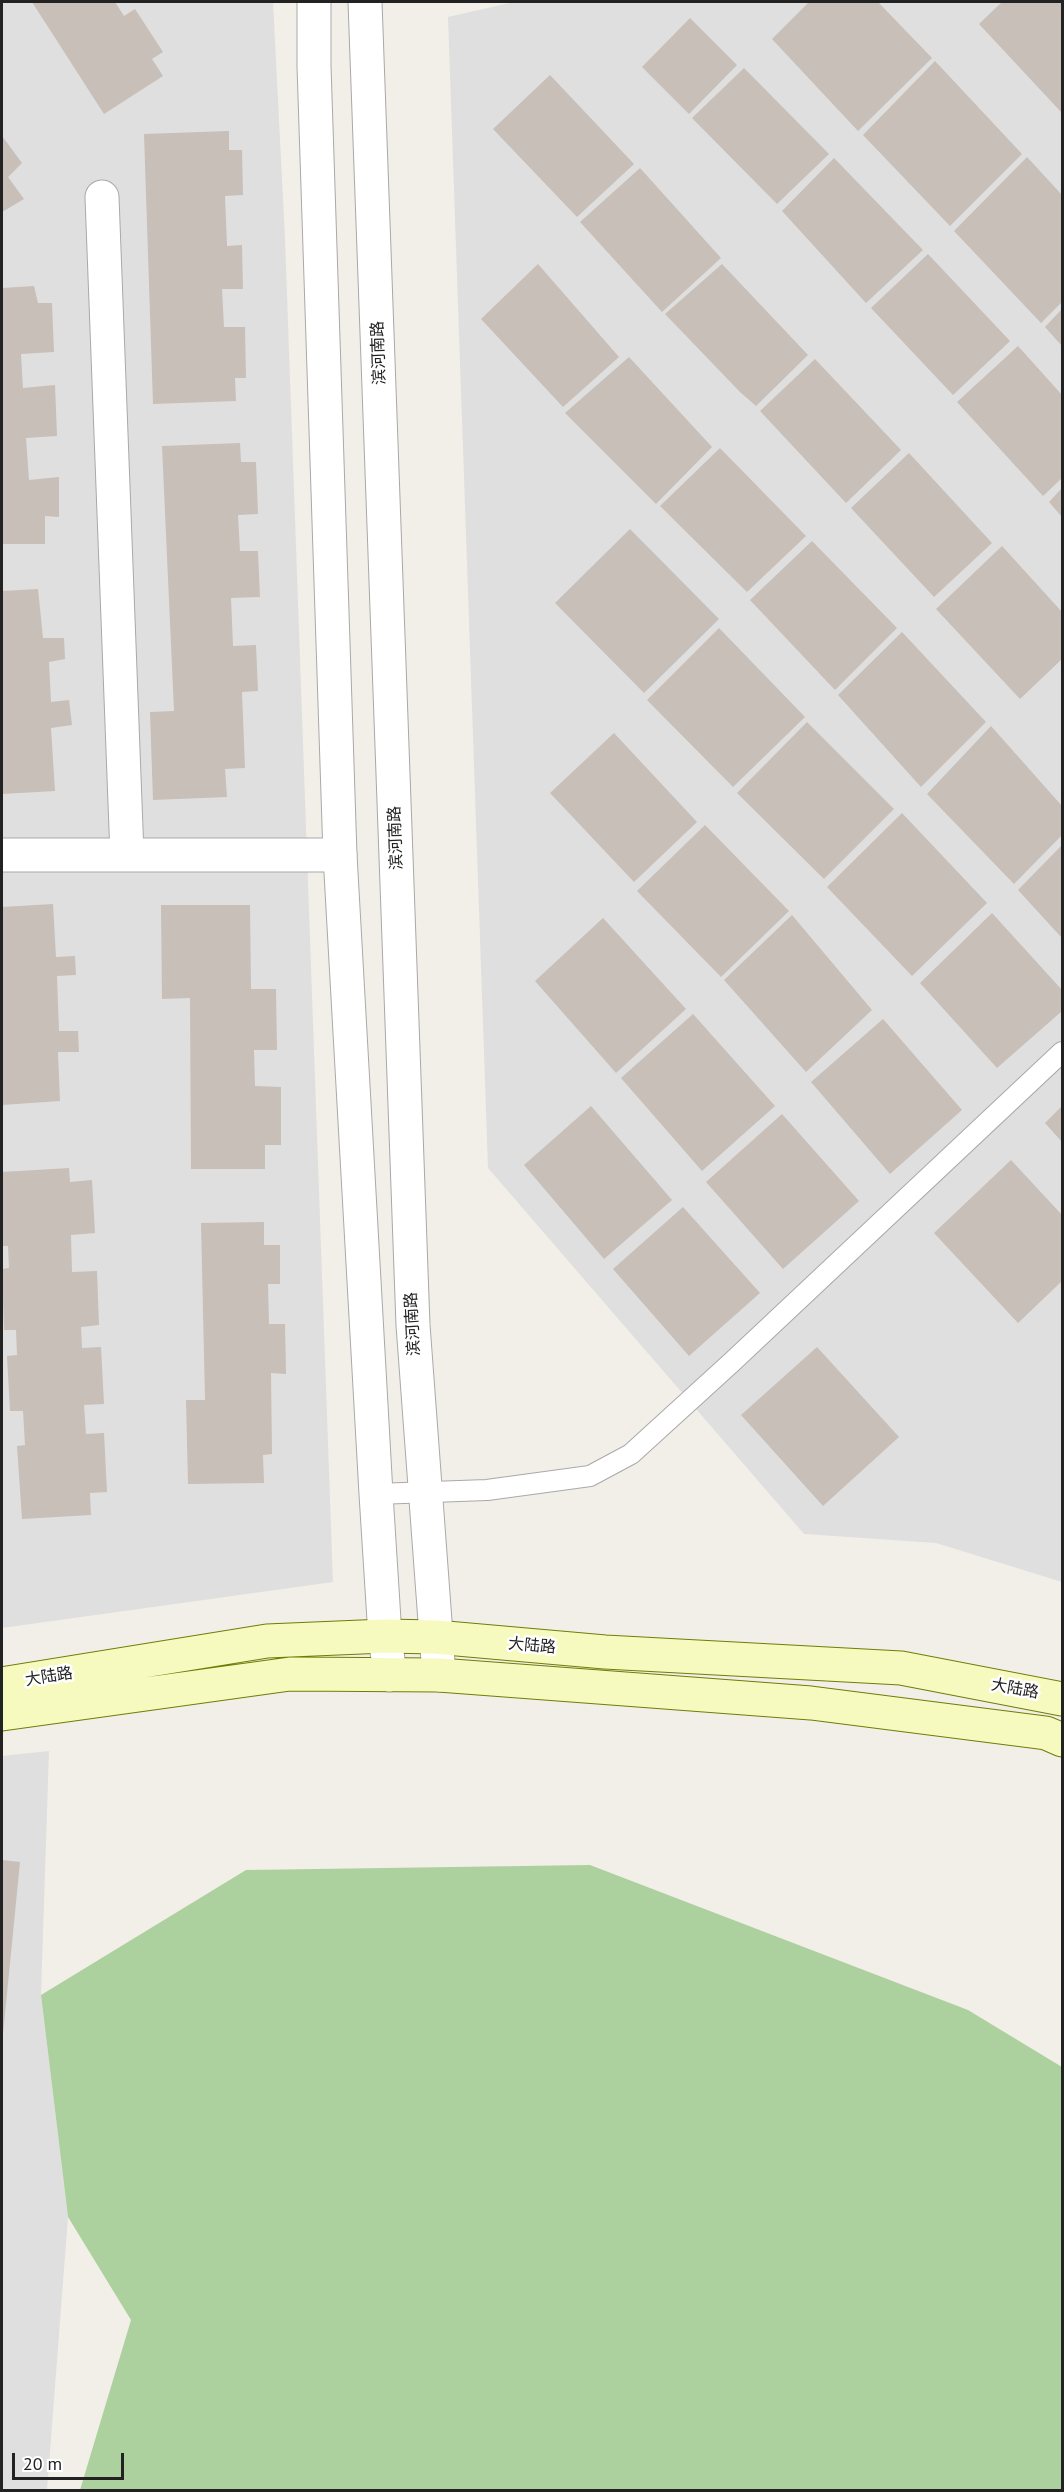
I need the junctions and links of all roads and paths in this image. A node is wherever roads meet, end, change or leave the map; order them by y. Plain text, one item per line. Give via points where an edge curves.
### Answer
1 (314, 2) edge
2 (365, 2) edge
3 (102, 197) dead end
4 (2, 855) edge
5 (128, 855) junction
6 (340, 855) junction
7 (1062, 1052) edge
8 (424, 1492) junction
9 (376, 1494) junction
10 (386, 1636) junction
11 (435, 1637) junction
12 (390, 1675) junction
13 (439, 1675) junction
14 (2, 1684) edge
15 (1062, 1698) edge
16 (2, 1714) edge
17 (1062, 1740) edge

1 - 6 street
2 - 8 street, 滨河南路 via 413,1325
3 - 5 street
4 - 5 street
5 - 6 street
6 - 9 street
7 - 8 lane via 631,1454 590,1476 487,1490
8 - 9 lane
8 - 11 street, 滨河南路
9 - 10 street
10 - 11 main road, 大陆路
10 - 12 street
10 - 14 main road, 大陆路 via 267,1641
11 - 13 street, 滨河南路
11 - 15 main road, 大陆路 via 605,1652 901,1668
12 - 13 main road, 大陆路
12 - 16 main road, 大陆路 via 290,1674
13 - 17 main road, 大陆路 via 811,1703 1046,1733

